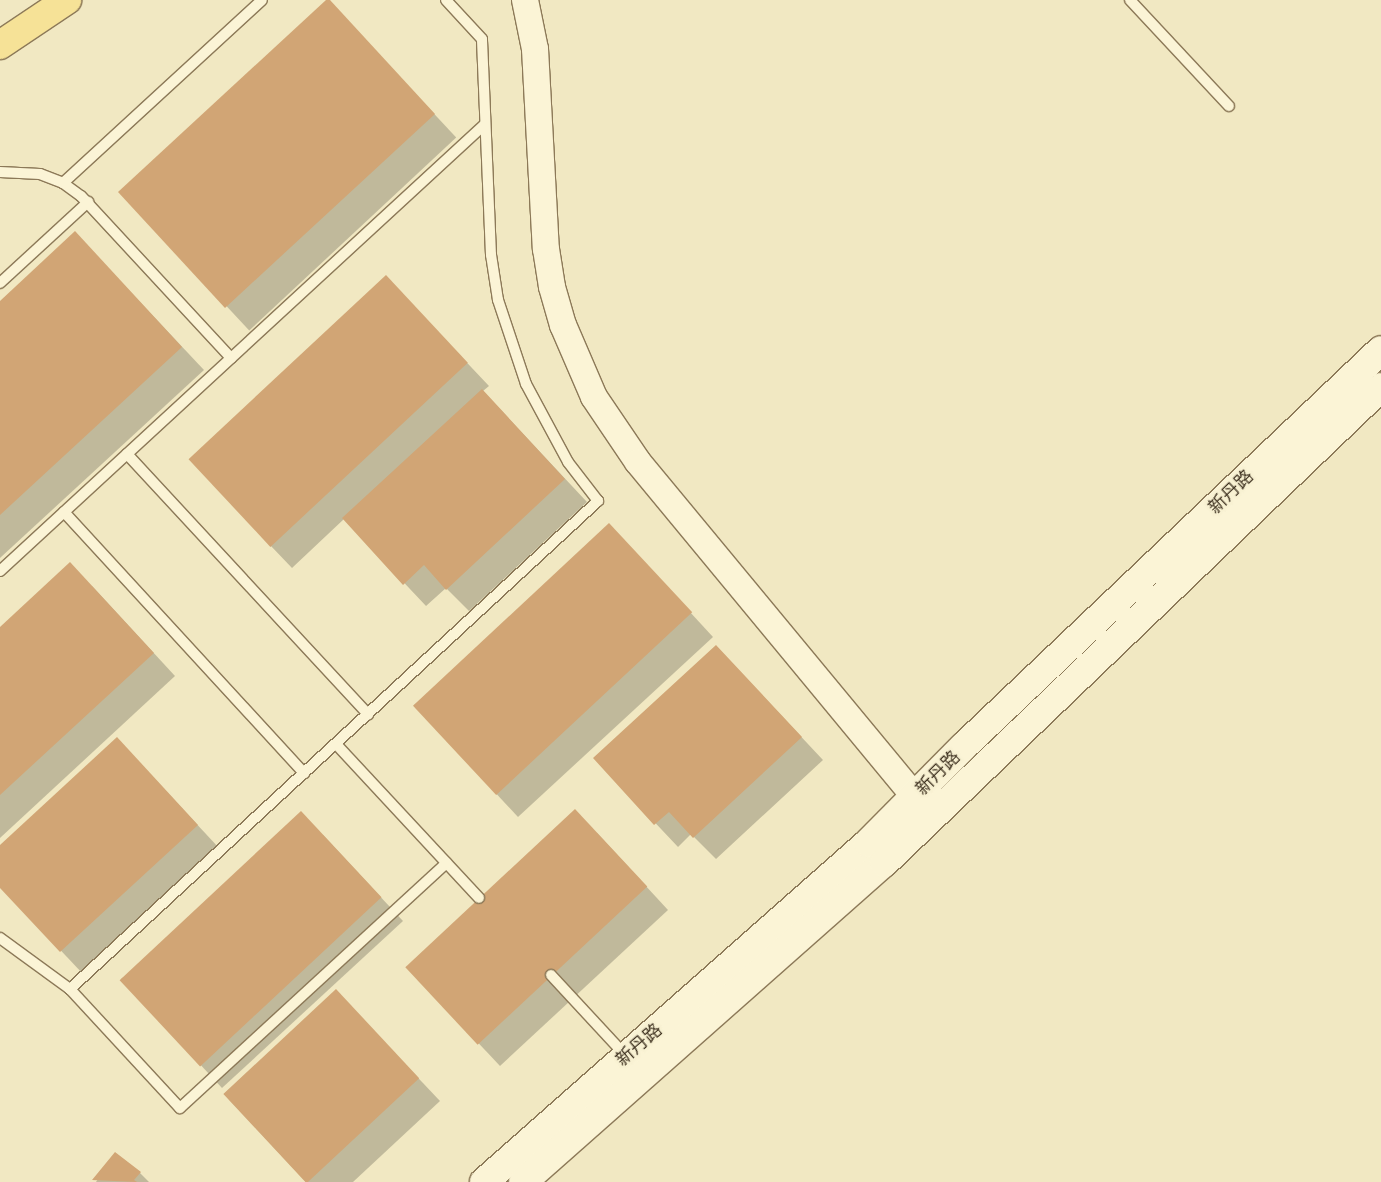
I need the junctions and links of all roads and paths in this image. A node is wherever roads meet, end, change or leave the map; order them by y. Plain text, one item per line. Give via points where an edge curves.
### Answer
1 (67, 0) edge
2 (262, 0) edge
3 (446, 0) edge
4 (525, 0) edge
5 (1130, 0) edge
6 (0, 45) edge
7 (1229, 106) dead end
8 (484, 125) junction
9 (0, 172) edge
10 (63, 183) junction
11 (88, 202) junction
12 (0, 283) edge
13 (1381, 350) edge
14 (231, 358) junction
15 (1381, 387) edge
16 (127, 454) junction
17 (64, 512) junction
18 (0, 571) edge
19 (368, 714) junction
20 (336, 744) junction
21 (304, 773) junction
22 (923, 807) junction
23 (446, 863) junction
24 (479, 898) dead end
25 (0, 938) edge
26 (550, 975) dead end
27 (70, 989) junction
28 (626, 1057) junction
29 (484, 1182) edge
30 (523, 1182) edge

1 - 6 main road
2 - 10 lane
3 - 8 lane via 482,39
4 - 22 street via 535,49 546,249 563,325 581,371 614,430 638,462
5 - 7 lane
8 - 14 lane
8 - 19 lane via 490,255 498,300 526,384 568,462 598,501
9 - 10 lane via 40,174
10 - 11 lane
11 - 12 lane
11 - 14 lane
13 - 22 main road, 新丹路
14 - 16 lane
15 - 22 main road, 新丹路
16 - 17 lane
16 - 19 lane
17 - 18 lane
17 - 21 lane
19 - 20 lane
20 - 21 lane
20 - 23 lane
21 - 27 lane
22 - 28 main road, 新丹路 via 868,843
22 - 30 main road, 新丹路 via 742,990
23 - 24 lane
23 - 27 lane via 180,1108
25 - 27 lane
26 - 28 lane
28 - 29 main road, 新丹路

